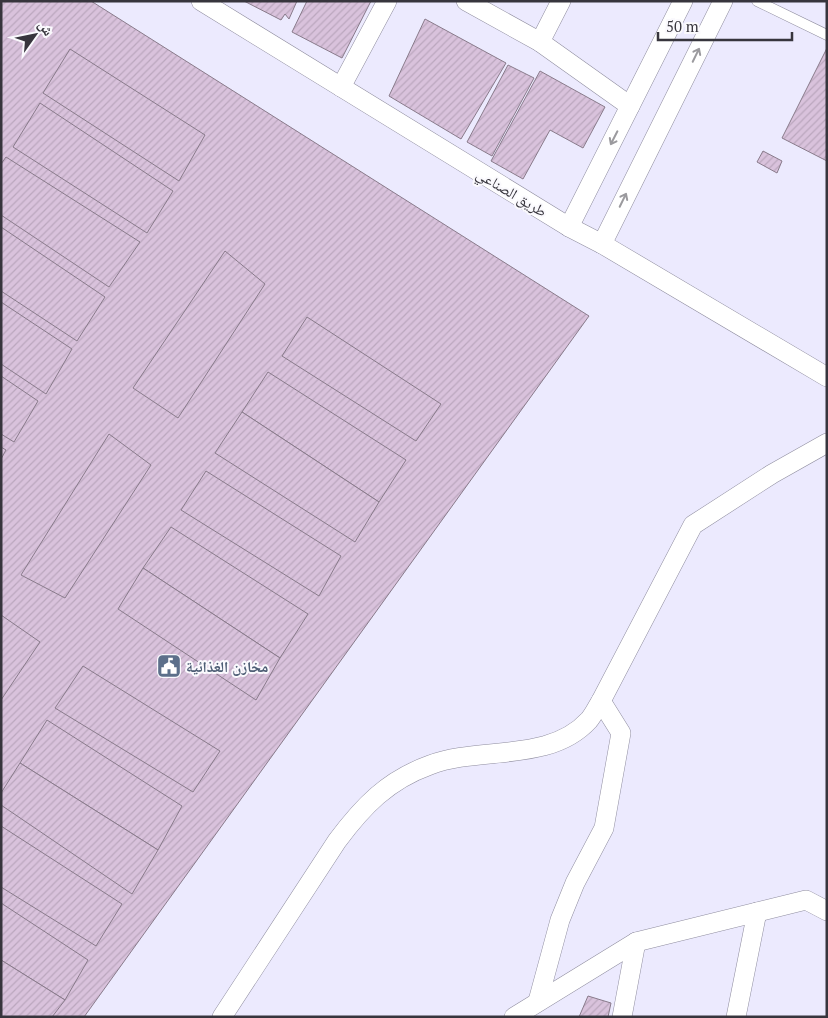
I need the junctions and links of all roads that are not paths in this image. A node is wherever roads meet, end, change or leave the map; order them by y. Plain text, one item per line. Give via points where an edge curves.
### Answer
1 (201, 1) edge
2 (387, 1) edge
3 (466, 1) edge
4 (560, 1) edge
5 (684, 1) edge
6 (722, 1) edge
7 (757, 1) edge
8 (827, 35) edge
9 (540, 42) junction
10 (341, 88) junction
11 (630, 106) junction
12 (569, 227) junction
13 (602, 244) junction
14 (827, 377) edge
15 (827, 443) edge
16 (601, 701) junction
17 (827, 911) edge
18 (757, 912) junction
19 (636, 942) junction
20 (538, 1002) junction
21 (518, 1015) edge
22 (222, 1017) edge
23 (622, 1017) edge
24 (736, 1017) edge

1 - 10 street, طريق الصناعي
2 - 10 street
3 - 9 street
4 - 9 street
5 - 11 street
13 -> 6 street
7 - 8 lane
9 - 11 street
10 - 12 street, طريق الصناعي
11 -> 12 street
12 - 13 street, طريق الصناعي
13 - 14 street, طريق الصناعي
15 - 16 street via 692,525
16 - 20 street via 621,733 604,828 560,920
16 - 22 street via 573,734 553,744 431,764 403,776 377,794 337,841
17 - 18 street via 806,900
18 - 19 street
18 - 24 street
19 - 20 street
19 - 23 street
20 - 21 street

